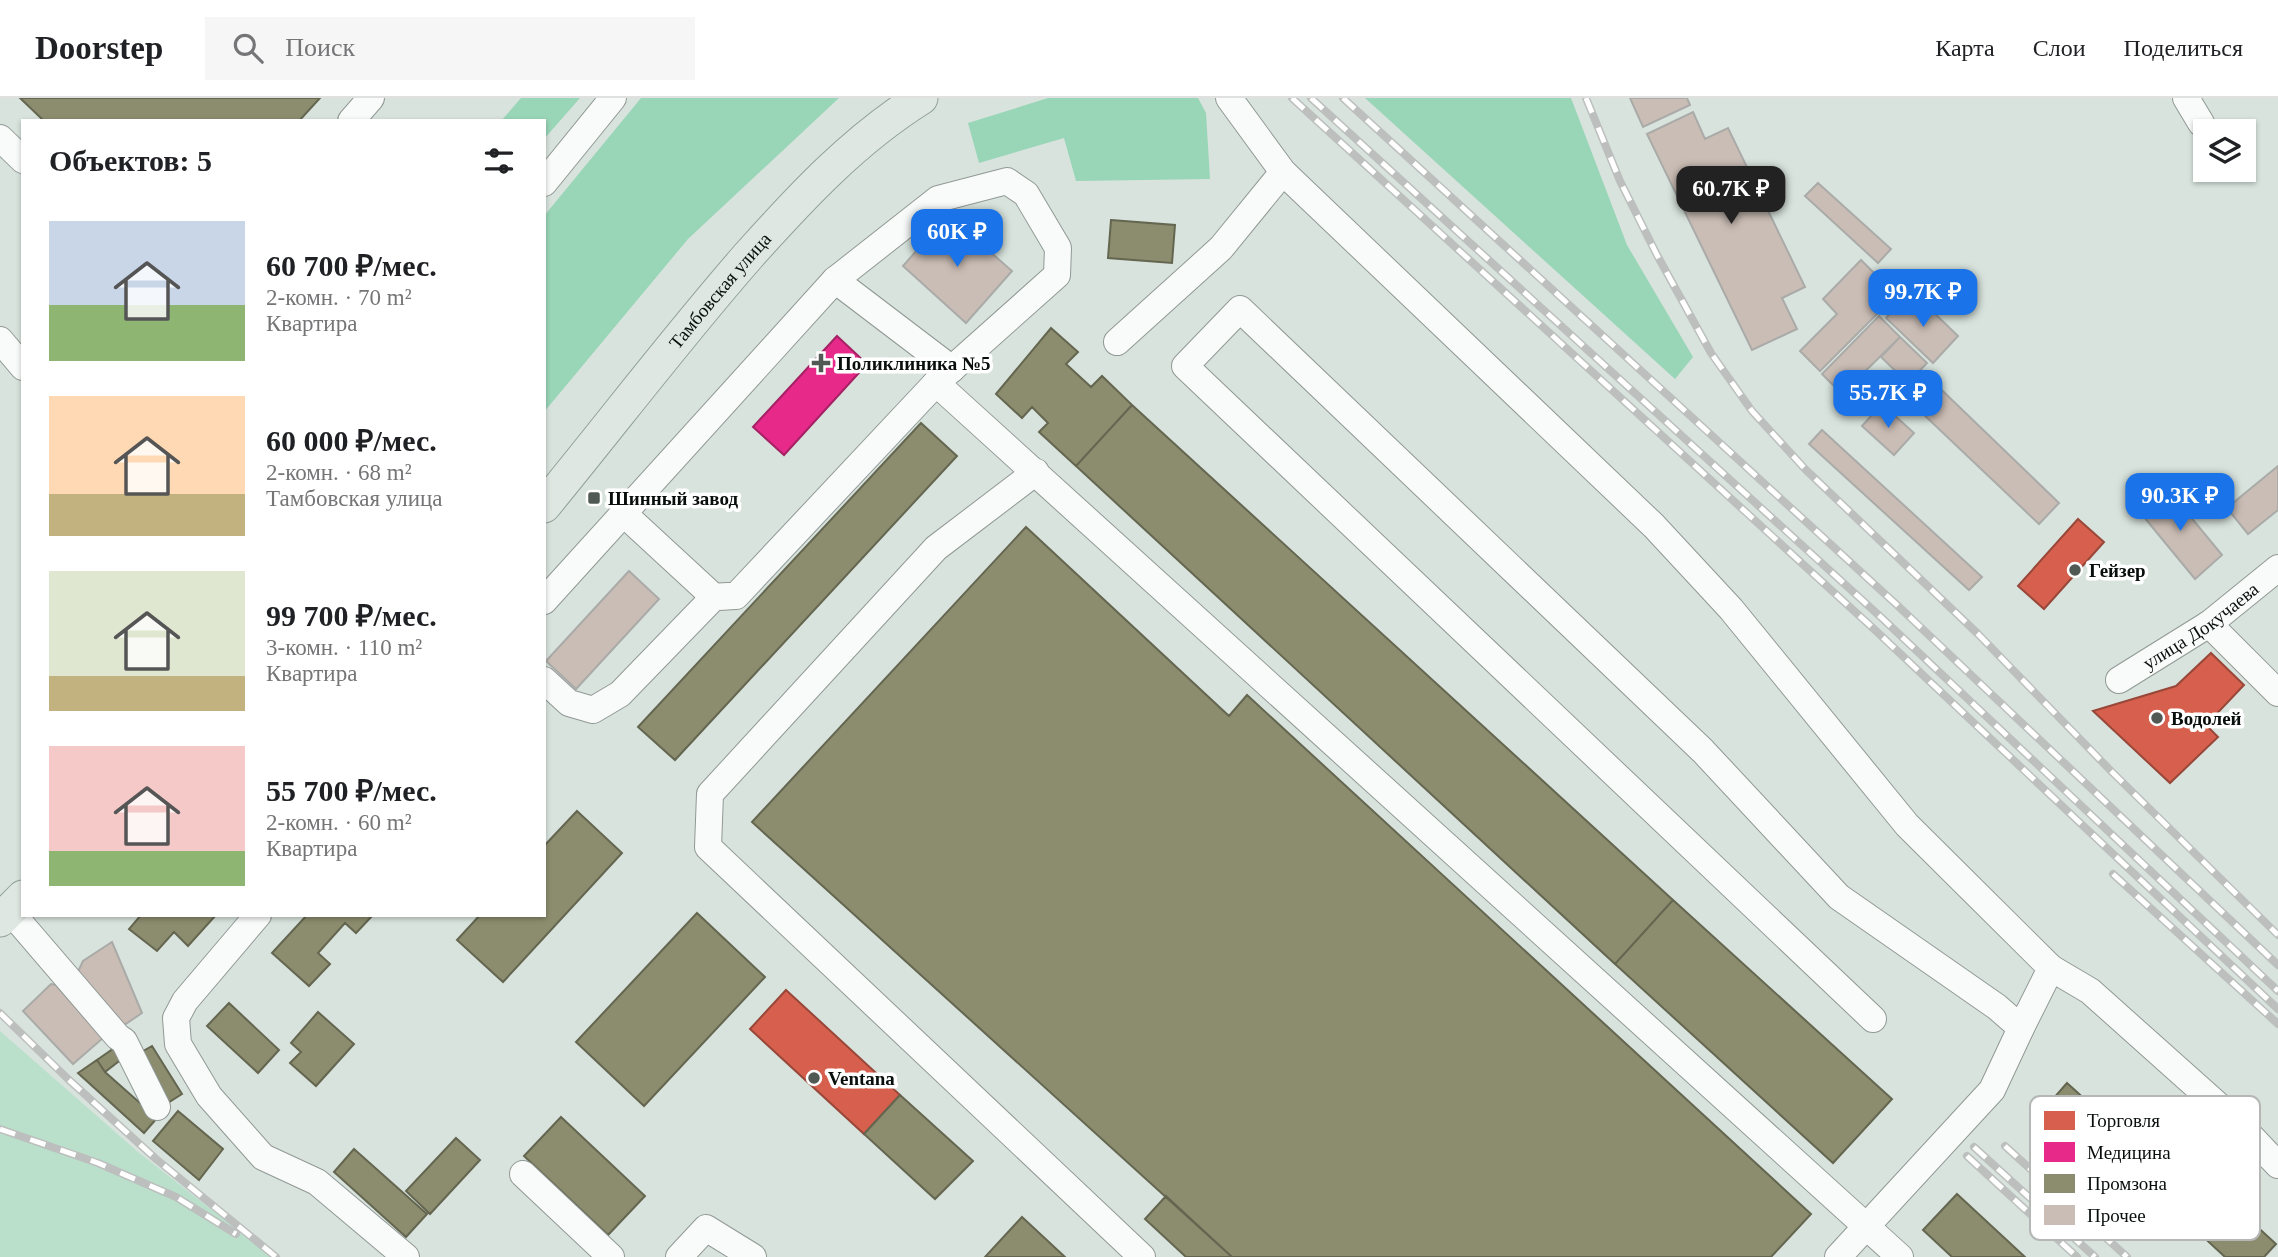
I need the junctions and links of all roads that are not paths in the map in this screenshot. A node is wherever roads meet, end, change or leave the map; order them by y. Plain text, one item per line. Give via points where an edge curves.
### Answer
1 (372, 98) edge
2 (613, 98) edge
3 (921, 98) edge
4 (1229, 98) edge
5 (2186, 98) edge
6 (353, 119) edge
7 (2199, 119) edge
8 (0, 138) edge
9 (21, 158) edge
10 (1283, 172) junction
11 (546, 181) edge
12 (835, 280) junction
13 (0, 340) edge
14 (1117, 342) dead end
15 (21, 365) edge
16 (0, 372) edge
17 (21, 373) edge
18 (944, 376) junction
19 (1036, 472) junction
20 (546, 504) edge
21 (624, 514) junction
22 (2278, 568) edge
23 (714, 597) junction
24 (546, 599) edge
25 (2209, 624) junction
26 (2119, 680) dead end
27 (546, 682) edge
28 (2278, 693) edge
29 (10, 909) edge
30 (256, 917) edge
31 (2051, 968) junction
32 (1873, 1019) dead end
33 (2021, 1028) junction
34 (2208, 1096) edge
35 (157, 1107) dead end
36 (2260, 1146) edge
37 (2278, 1165) edge
38 (523, 1174) dead end
39 (1867, 1226) junction
40 (405, 1257) edge
41 (611, 1257) edge
42 (679, 1257) edge
43 (753, 1257) edge
44 (1142, 1257) edge
45 (1838, 1257) edge
46 (1900, 1257) edge

1 - 6 street
2 - 11 street
3 - 20 main road, Тамбовская улица via 852,149 796,202
4 - 10 street
5 - 7 street
8 - 9 street
10 - 14 street via 1222,248
10 - 31 street via 1654,526 1731,609 1907,825
12 - 18 street
12 - 18 street via 938,199 1007,181 1026,194 1058,248 1057,275
12 - 21 street
13 - 15 street
16 - 17 street
18 - 19 street
18 - 23 street via 736,596
19 - 39 street
19 - 44 street via 936,548 710,794 708,847
21 - 23 street
21 - 24 street
22 - 25 street, улица Докучаева
23 - 27 street via 620,694 593,710 569,703
25 - 26 street, улица Докучаева
25 - 28 street
29 - 35 street via 124,1041
30 - 40 street via 185,1001 176,1018 178,1044 209,1096 263,1157 317,1182
31 - 33 street
31 - 34 street via 2090,991
32 - 33 street via 1185,366 1240,309 1703,751 1839,897
33 - 39 street via 1992,1090
36 - 37 street
38 - 41 street
39 - 45 street
39 - 46 street
42 - 43 street via 706,1228

